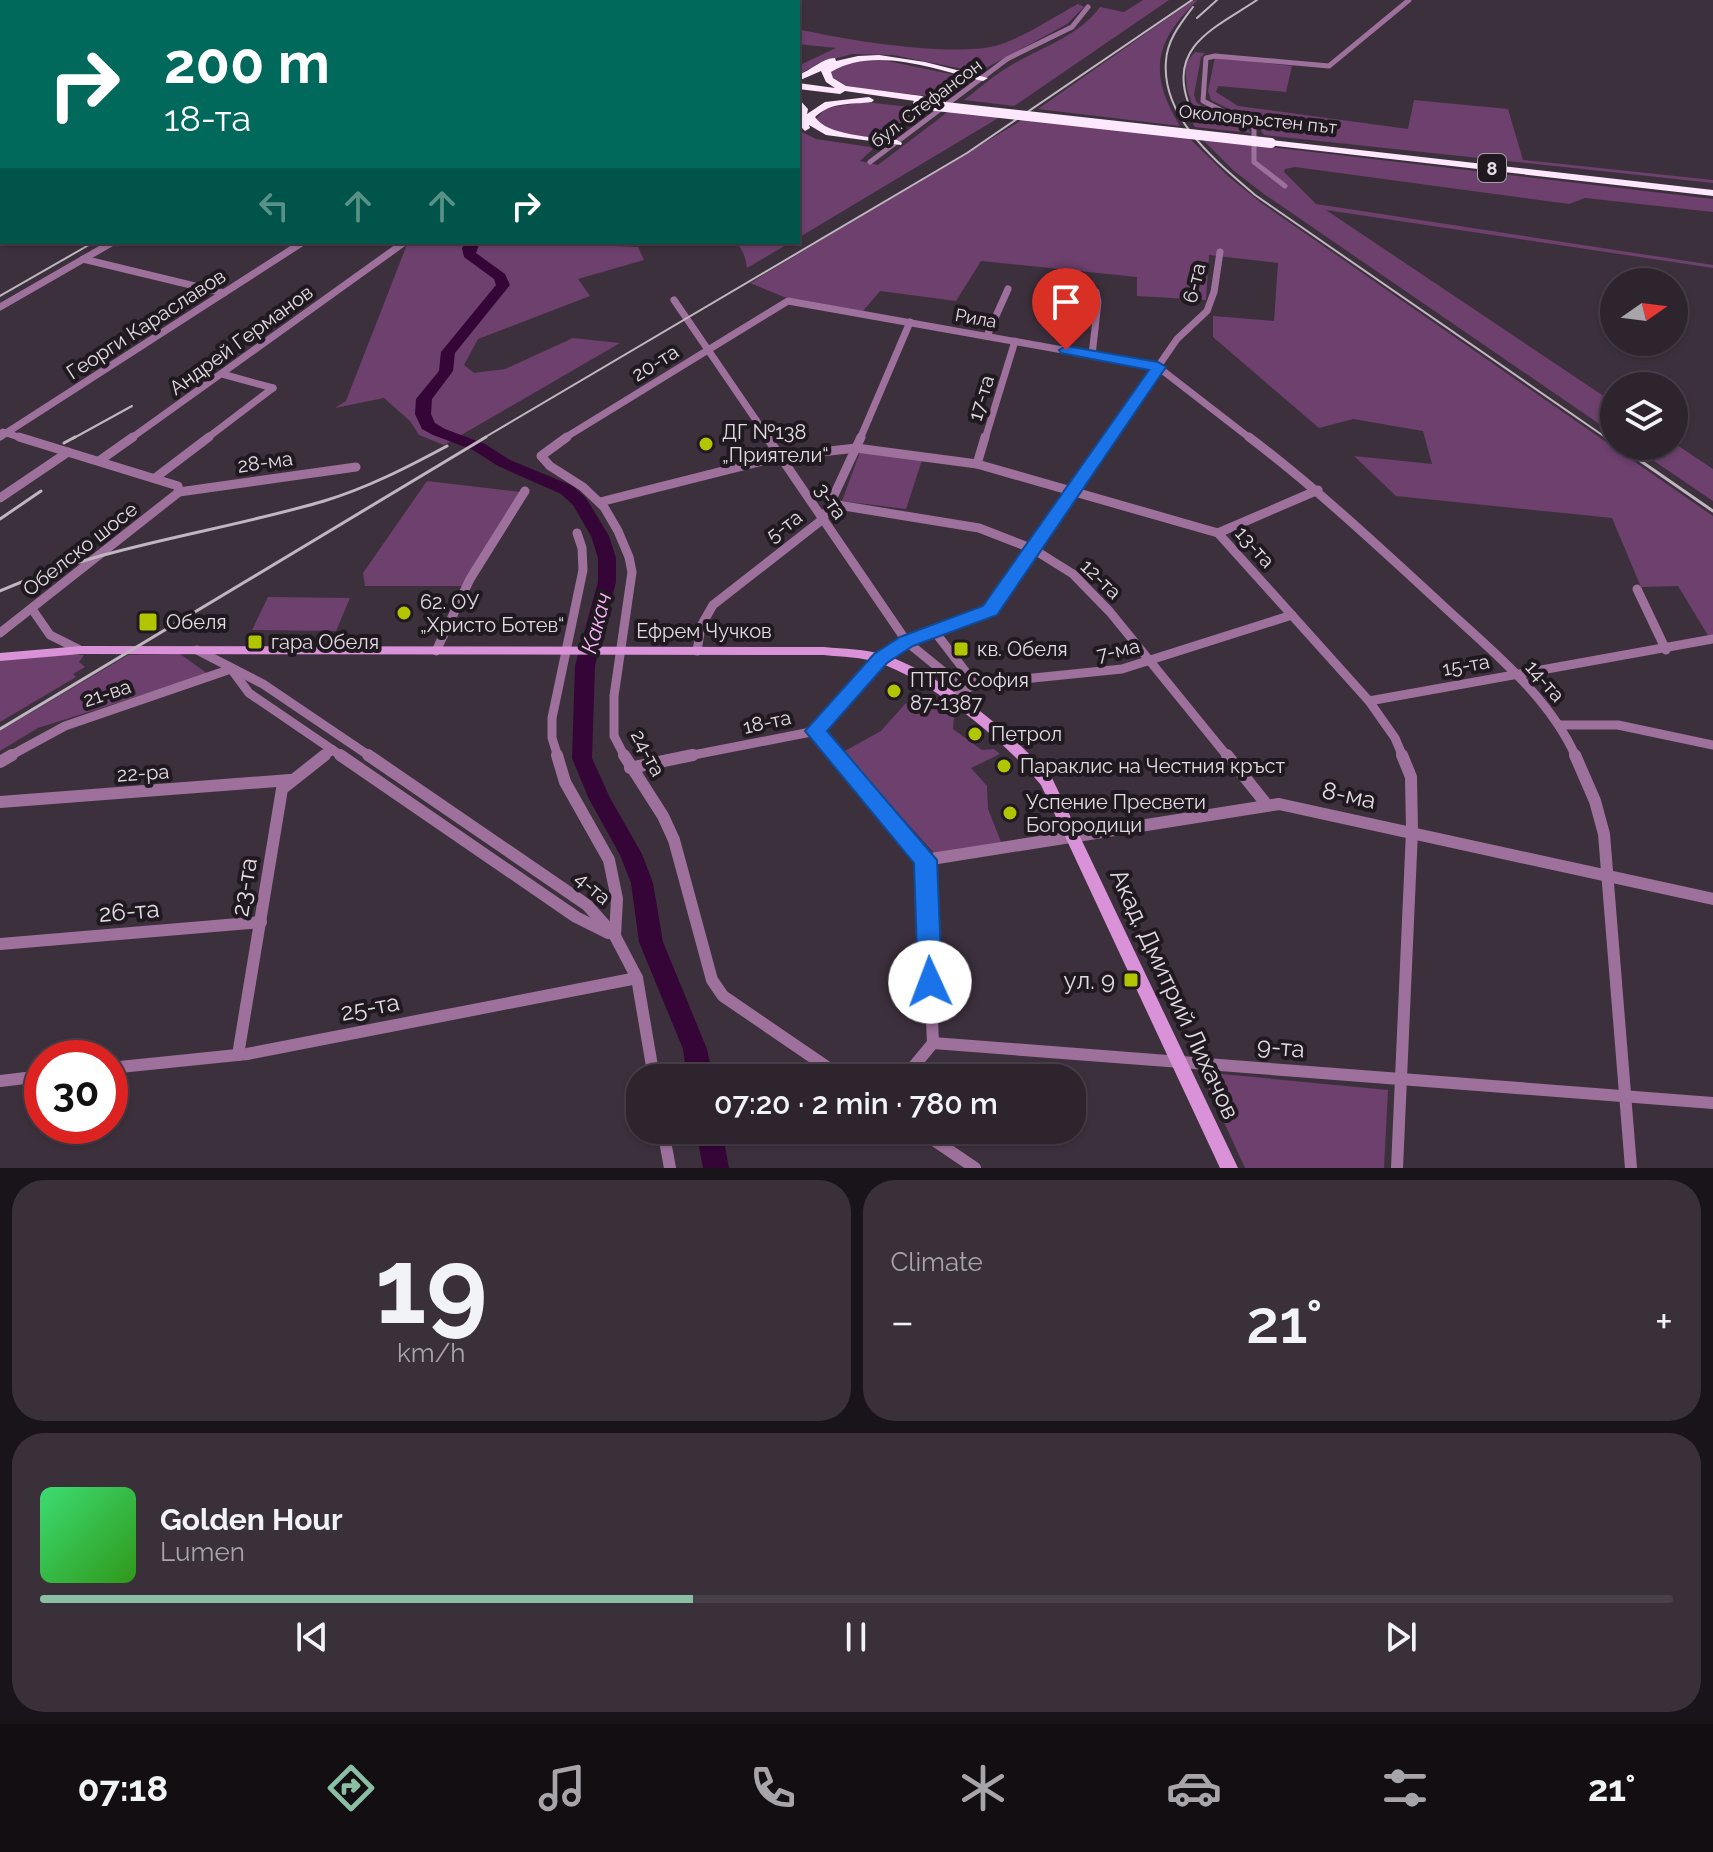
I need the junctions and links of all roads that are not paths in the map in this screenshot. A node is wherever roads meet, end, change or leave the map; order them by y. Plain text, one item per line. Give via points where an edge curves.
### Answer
1 (1409, 0) edge
2 (1088, 7) dead end
3 (985, 76) junction
4 (800, 77) edge
5 (800, 89) edge
6 (890, 98) junction
7 (800, 104) edge
8 (894, 145) junction
9 (870, 162) dead end
10 (1285, 186) dead end
11 (1713, 191) edge
12 (109, 244) edge
13 (300, 244) edge
14 (402, 244) dead end
15 (1220, 252) dead end
16 (83, 259) junction
17 (1008, 289) dead end
18 (1096, 292) dead end
19 (224, 293) junction
20 (674, 300) dead end
21 (788, 301) joint
22 (0, 307) edge
23 (910, 322) junction
24 (987, 336) junction
25 (1015, 341) junction
26 (706, 350) junction
27 (1092, 355) junction
28 (1158, 367) junction
29 (222, 374) junction
30 (2, 434) edge
31 (856, 448) junction
32 (68, 452) junction
33 (541, 456) joint
34 (778, 457) junction
35 (99, 461) junction
36 (977, 464) junction
37 (356, 467) dead end
38 (155, 478) junction
39 (1073, 489) junction
40 (1318, 490) junction
41 (525, 491) dead end
42 (179, 492) junction
43 (0, 498) edge
44 (600, 502) junction
45 (832, 504) junction
46 (823, 519) junction
47 (577, 533) dead end
48 (1218, 533) junction
49 (1033, 549) junction
50 (1637, 589) dead end
51 (32, 609) junction
52 (1292, 615) junction
53 (935, 632) junction
54 (0, 633) edge
55 (1708, 641) edge
56 (907, 642) junction
57 (81, 650) junction
58 (197, 650) junction
59 (1666, 650) junction
60 (436, 651) junction
61 (697, 651) junction
62 (572, 652) junction
63 (617, 652) junction
64 (0, 657) edge
65 (880, 658) junction
66 (1151, 661) junction
67 (231, 669) junction
68 (1516, 674) junction
69 (970, 687) junction
70 (951, 699) junction
71 (1369, 701) junction
72 (1559, 725) junction
73 (816, 731) junction
74 (1713, 745) edge
75 (333, 750) junction
76 (0, 762) edge
77 (630, 768) junction
78 (290, 780) junction
79 (0, 802) edge
80 (1267, 805) junction
81 (1412, 831) junction
82 (1075, 838) junction
83 (925, 860) junction
84 (1608, 874) junction
85 (1713, 899) edge
86 (261, 922) junction
87 (615, 936) junction
88 (0, 944) edge
89 (637, 978) junction
90 (933, 1043) junction
91 (238, 1055) junction
92 (1180, 1061) junction
93 (652, 1064) edge
94 (823, 1064) edge
95 (916, 1064) edge
96 (128, 1066) edge
97 (24, 1078) edge
98 (1401, 1079) junction
99 (0, 1081) edge
100 (1626, 1094) junction
101 (1713, 1103) edge
102 (666, 1144) edge
103 (940, 1144) edge
104 (670, 1168) edge
105 (975, 1168) edge
106 (1229, 1168) edge
107 (1397, 1168) edge
108 (1631, 1168) edge

1 - 10 street via 1329,66 1206,58 1203,101 1254,127 1254,162
2 - 3 street, бул. Стефансон via 1072,27 1007,59
3 - 4 highway via 864,54 837,58
3 - 6 highway via 879,58 849,59 826,71 829,80 843,88
3 - 8 street, бул. Стефансон
5 - 6 highway, Околовръстен път / 8
6 - 8 highway via 834,102 810,117 826,132
6 - 11 highway, Околовръстен път / 8, bridge
7 - 8 highway via 802,125 814,134
8 - 9 street, бул. Стефансон
12 - 16 street
13 - 19 street, Георги Караславов
14 - 29 street, Андрей Германов
15 - 28 street, 6-та via 1202,322 1177,339
16 - 19 street
16 - 22 street
17 - 24 street
18 - 27 street
19 - 30 street, Георги Караславов
20 - 26 street, 3-та
21 - 23 street, Рила
21 - 26 street, 20-та
23 - 24 street, Рила
23 - 31 street, 5-та
24 - 25 street, Рила
25 - 27 street, Рила
25 - 36 street, 17-та
26 - 33 street, 20-та
26 - 34 street, 3-та
27 - 28 street, Рила
28 - 39 street, 6-та
28 - 40 street, 14-та
29 - 35 street, Андрей Германов
29 - 38 street via 273,388
30 - 32 street
31 - 34 street, 13-та
31 - 36 street, 13-та
31 - 45 street, 5-та
32 - 35 street
32 - 43 street
33 - 44 street, 24-та
34 - 44 street, 13-та
34 - 46 street, 3-та
35 - 38 street
36 - 39 street, 13-та
37 - 42 street, 28-ма
38 - 42 street via 178,486
39 - 48 street, 13-та
39 - 49 street, 6-та
40 - 48 street
40 - 68 street, 14-та
41 - 60 street via 470,579
42 - 51 street, Обелско шосе
44 - 63 street, 24-та via 619,527 632,572
45 - 46 street, 5-та
45 - 49 street, 12-та via 979,528
46 - 56 street, 3-та
46 - 61 street, 5-та via 713,605 701,626
47 - 62 street via 583,570
48 - 52 street, 13-та
49 - 53 street, 6-та via 990,610
49 - 66 street, 12-та via 1092,591
50 - 59 street
51 - 54 street, Обелско шосе
51 - 57 street via 48,636
52 - 66 street, 7-ма
52 - 71 street, 13-та
53 - 56 street, 6-та
53 - 69 street
55 - 59 street, 15-та
56 - 65 street, 6-та
56 - 69 street
57 - 58 street, Ефрем Чучков
57 - 64 street, Ефрем Чучков
58 - 60 street, Ефрем Чучков
58 - 67 street, 4-та
59 - 68 street, 15-та
60 - 62 street, Ефрем Чучков
61 - 63 street, Ефрем Чучков
61 - 65 street, Ефрем Чучков via 824,651
62 - 63 street, Ефрем Чучков
62 - 87 street via 552,718 552,738 565,782 609,860 617,899
63 - 77 street, 24-та via 614,736
65 - 70 street, Ефрем Чучков
65 - 73 street, 18-та
66 - 69 street, 7-ма via 1094,674
66 - 80 street, 12-та
67 - 75 street, 4-та via 249,693
67 - 76 street, 21-ва via 65,726
67 - 87 street, 4-та via 263,684 587,905
68 - 71 street, 15-та
68 - 72 street, 14-та
69 - 70 street, 7-ма
70 - 82 street, Акад. Дмитрий Лихачов via 1039,771
71 - 81 street, 13-та via 1409,765
72 - 74 street via 1618,725
72 - 84 street, 14-та via 1595,801
73 - 77 street, 18-та
73 - 83 street
75 - 78 street
75 - 87 street, 4-та via 576,917
77 - 94 street, 24-та via 674,840 712,980 723,996
78 - 79 street, 22-ра
78 - 86 street, 23-та via 282,789
80 - 81 street, 8-ма via 1291,805
80 - 82 street, 8-ма
81 - 84 street, 8-ма
81 - 98 street, 13-та
82 - 83 street, 8-ма
82 - 92 street, Акад. Дмитрий Лихачов
83 - 90 street
84 - 85 street, 8-ма
84 - 100 street, 14-та
86 - 88 street, 26-та
86 - 91 street, 23-та
87 - 89 street
89 - 91 street, 25-та
89 - 93 street
90 - 92 street, 9-та
90 - 95 street
91 - 96 street, 25-та
92 - 98 street, 9-та
92 - 106 street, Акад. Дмитрий Лихачов
97 - 99 street
98 - 100 street, 9-та
98 - 107 street, 13-та
100 - 101 street, 9-та
100 - 108 street, 14-та
102 - 104 street
103 - 105 street

